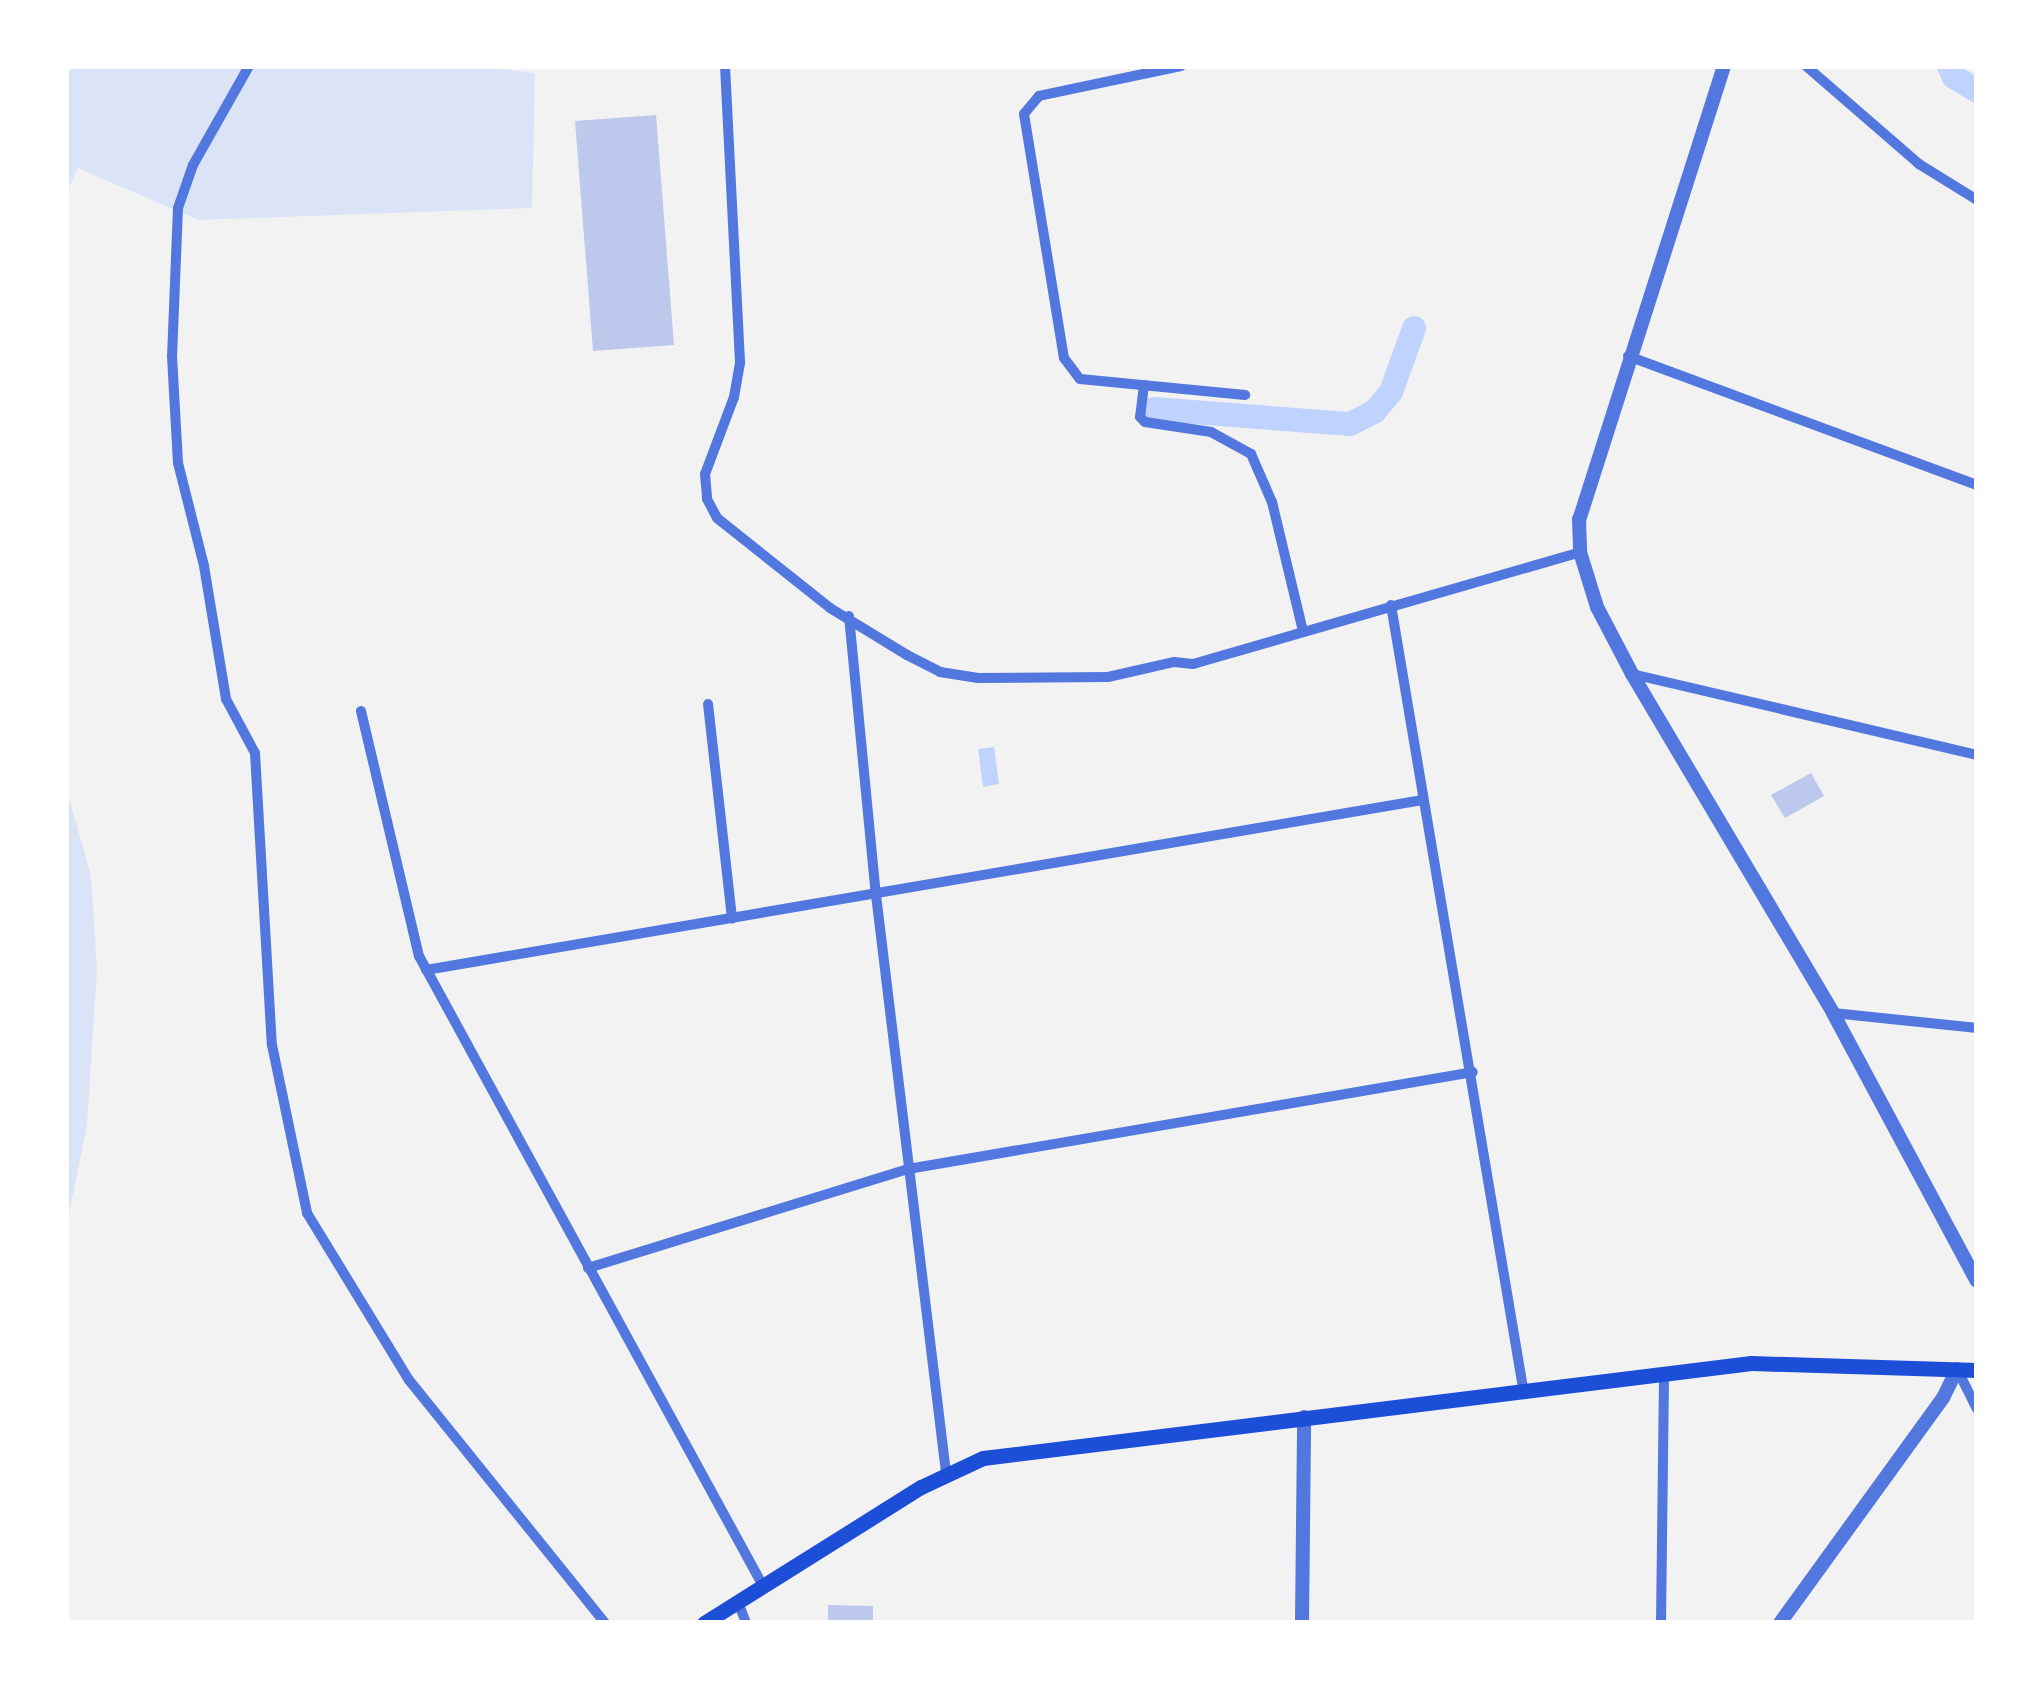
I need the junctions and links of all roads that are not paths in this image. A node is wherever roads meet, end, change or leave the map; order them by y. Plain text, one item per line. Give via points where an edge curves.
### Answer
1 (249, 66) edge
2 (725, 66) edge
3 (1181, 66) edge
4 (1724, 66) edge
5 (1806, 66) edge
6 (1977, 200) edge
7 (1628, 356) junction
8 (1143, 391) junction
9 (1245, 395) dead end
10 (1977, 484) edge
11 (1580, 552) junction
12 (1391, 605) junction
13 (849, 616) junction
14 (1303, 631) junction
15 (1632, 674) junction
16 (708, 704) dead end
17 (362, 711) dead end
18 (1977, 755) edge
19 (1423, 800) junction
20 (876, 895) junction
21 (732, 919) junction
22 (426, 970) junction
23 (1833, 1013) junction
24 (1977, 1028) edge
25 (1473, 1072) junction
26 (908, 1169) junction
27 (587, 1268) junction
28 (1977, 1282) edge
29 (1957, 1370) junction
30 (1977, 1370) edge
31 (1664, 1372) junction
32 (1523, 1388) junction
33 (1977, 1409) edge
34 (1304, 1417) junction
35 (946, 1473) junction
36 (764, 1586) junction
37 (738, 1602) junction
38 (604, 1623) edge
39 (704, 1623) edge
40 (746, 1623) edge
41 (1303, 1623) edge
42 (1661, 1623) edge
43 (1780, 1623) edge

1 - 38 street via 178,208 174,399 178,464 226,699 255,754 272,1045 307,1213 409,1379
2 - 13 street via 740,363 705,474 706,499 717,518
3 - 8 street via 1039,96 1024,113 1069,371
4 - 7 street
5 - 6 street via 1919,164
7 - 10 street
7 - 11 street via 1579,519
8 - 9 street
8 - 14 street via 1140,417 1211,433 1251,454 1272,502
11 - 12 street
11 - 15 street
12 - 14 street
12 - 19 street
13 - 14 street via 940,672 976,678 1108,676 1193,664
13 - 20 street
15 - 18 street
15 - 23 street
16 - 21 street
17 - 22 street
19 - 20 street
19 - 25 street
20 - 21 street
20 - 26 street
21 - 22 street
22 - 27 street
23 - 24 street
23 - 28 street
25 - 26 street
25 - 32 street
26 - 27 street
26 - 35 street
27 - 36 street
29 - 30 main road
29 - 31 main road via 1751,1363
29 - 33 street
29 - 43 street
31 - 32 main road
31 - 42 street
32 - 34 main road
34 - 35 main road via 983,1458
34 - 41 street
35 - 36 main road
36 - 37 main road
37 - 39 main road
37 - 40 street

